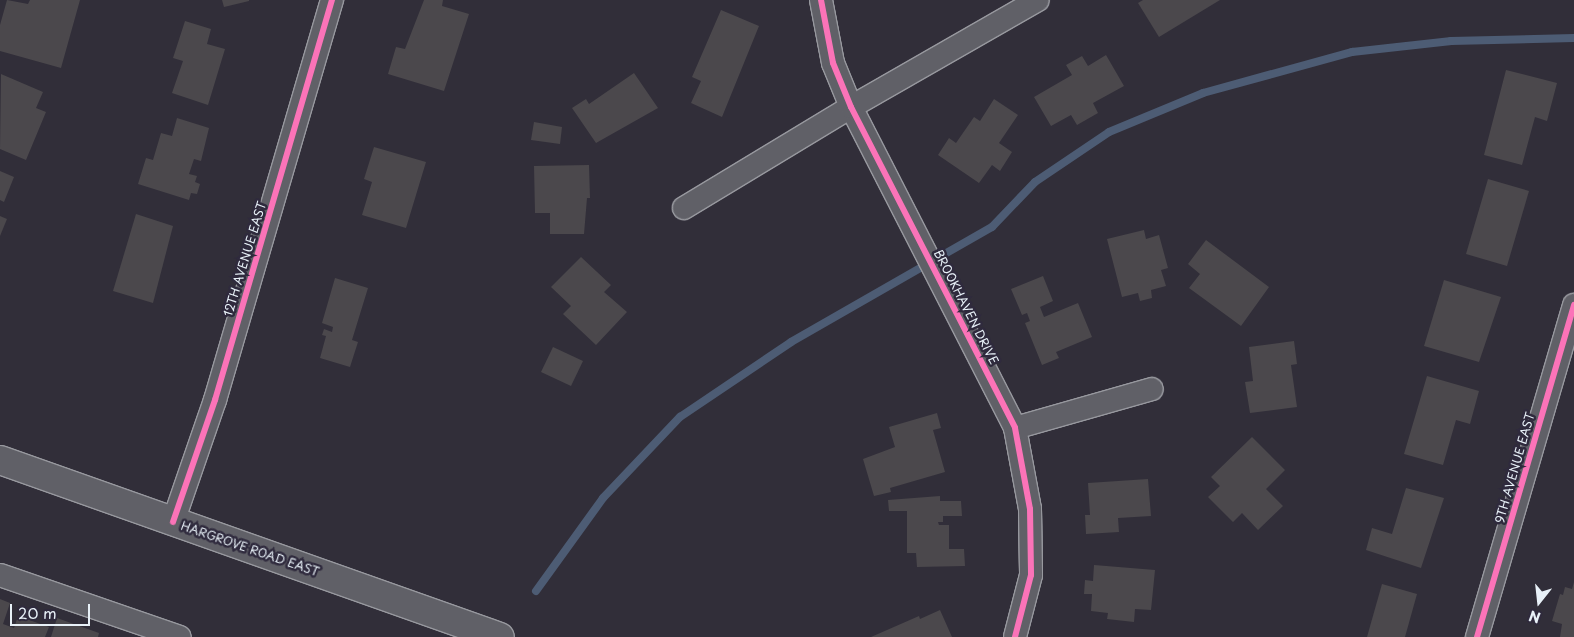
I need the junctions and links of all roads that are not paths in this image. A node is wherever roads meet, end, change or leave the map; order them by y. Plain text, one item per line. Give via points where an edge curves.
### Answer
1 (332, 0) edge
2 (821, 0) edge
3 (1038, 0) edge
4 (851, 107) junction
5 (684, 208) dead end
6 (1574, 305) edge
7 (1152, 389) dead end
8 (1015, 428) junction
9 (0, 460) edge
10 (173, 522) junction
11 (0, 575) edge
12 (180, 637) edge
13 (500, 637) edge
14 (1015, 637) edge
15 (1477, 637) edge

1 - 10 street, 12TH AVENUE EAST via 215,400
2 - 4 street, BROOKHAVEN DRIVE via 833,63
3 - 4 street
4 - 5 street
4 - 8 street, BROOKHAVEN DRIVE
6 - 15 street, 9TH AVENUE EAST
7 - 8 street
8 - 14 street, BROOKHAVEN DRIVE via 1030,509 1031,575
9 - 10 main road, HARGROVE ROAD EAST
10 - 13 main road, HARGROVE ROAD EAST
11 - 12 street

